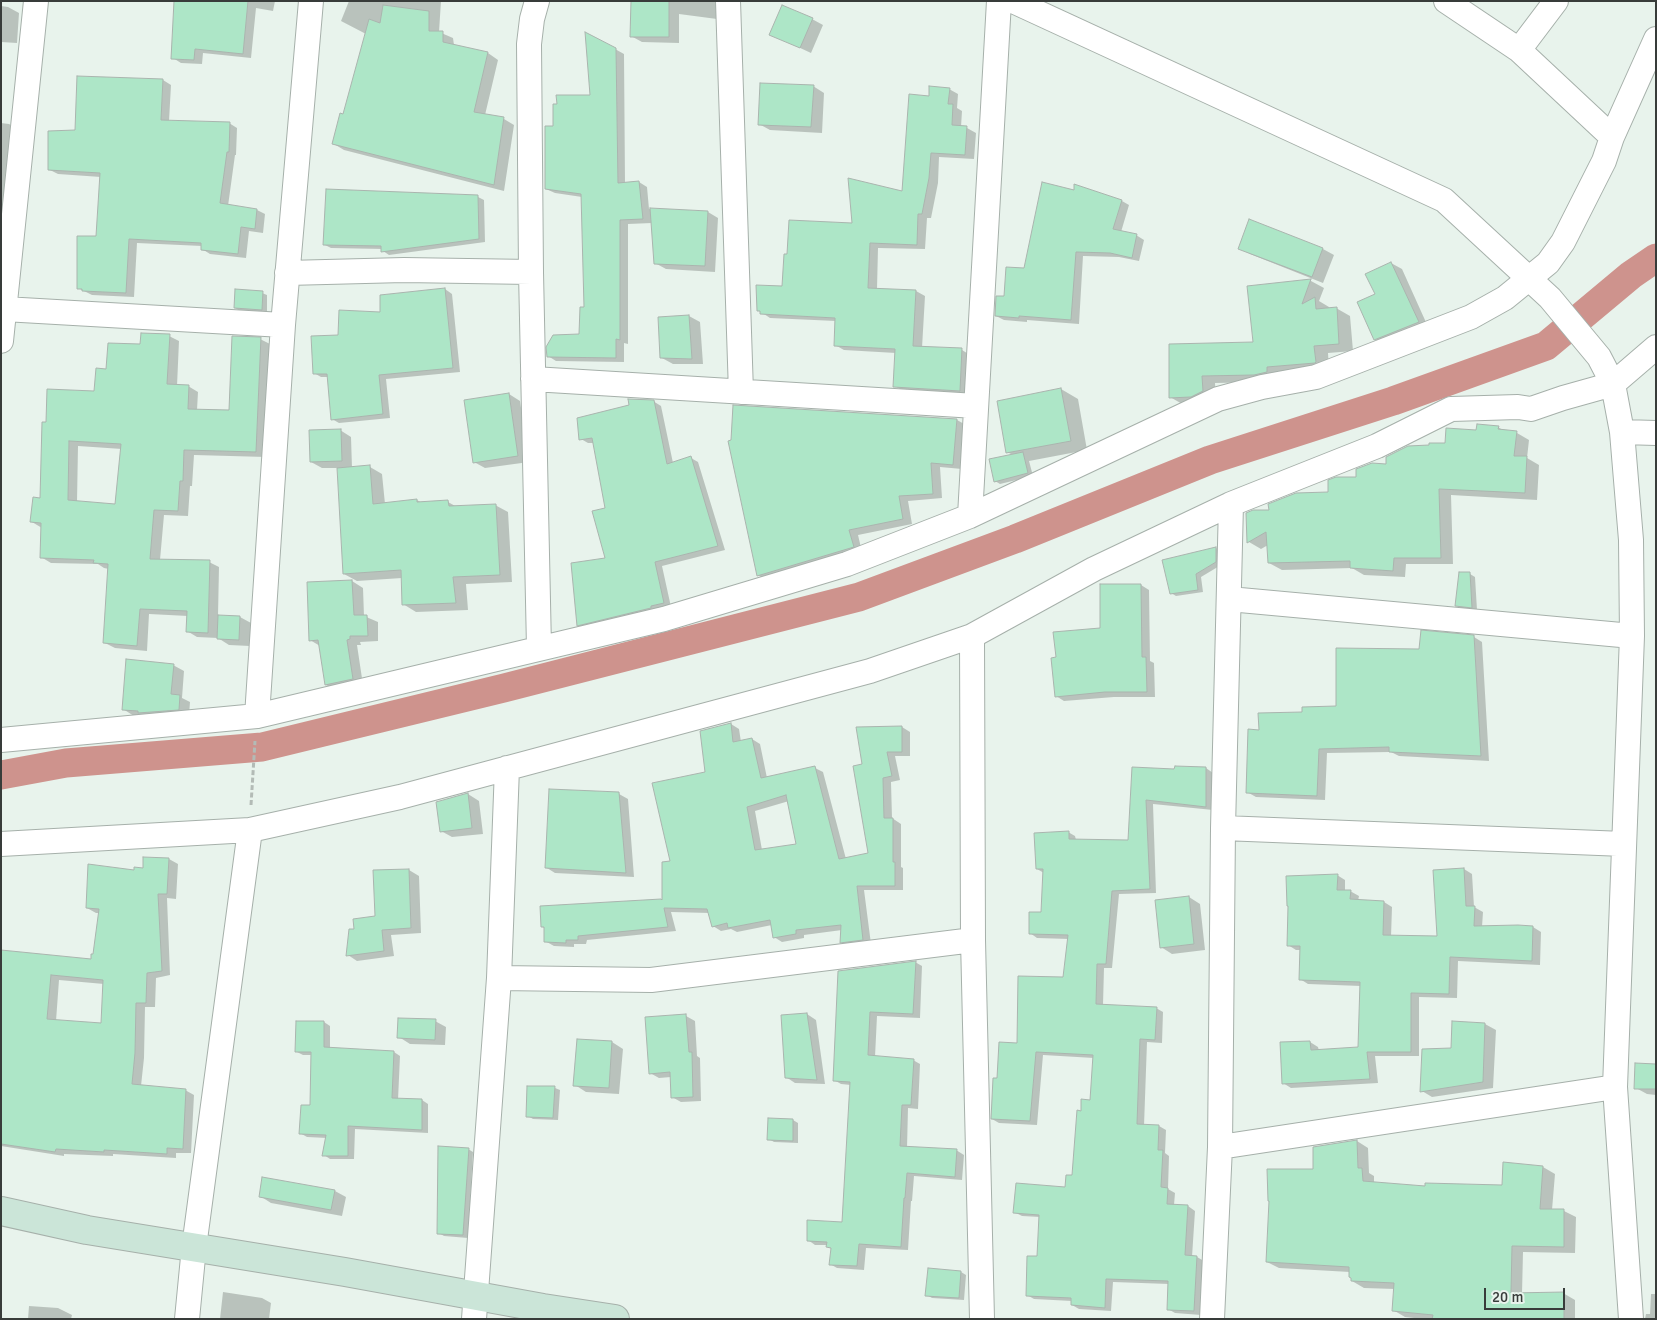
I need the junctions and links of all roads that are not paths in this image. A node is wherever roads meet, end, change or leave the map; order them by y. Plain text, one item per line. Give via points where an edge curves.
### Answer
1 (36, 1) edge
2 (311, 1) edge
3 (537, 1) edge
4 (728, 1) edge
5 (999, 1) edge
6 (1013, 1) edge
7 (1446, 1) edge
8 (1556, 1) edge
9 (1656, 39) edge
10 (1519, 50) junction
11 (1612, 137) junction
12 (7, 239) edge
13 (531, 272) junction
14 (287, 273) junction
15 (1528, 278) junction
16 (4, 309) junction
17 (283, 326) junction
18 (1, 341) edge
19 (1656, 347) edge
20 (533, 379) junction
21 (1613, 384) junction
22 (742, 392) junction
23 (976, 406) junction
24 (1622, 432) junction
25 (1656, 433) edge
26 (1230, 504) junction
27 (970, 516) junction
28 (1229, 600) junction
29 (972, 636) junction
30 (1632, 636) junction
31 (539, 648) junction
32 (257, 716) junction
33 (1, 740) edge
34 (507, 768) junction
35 (1223, 828) junction
36 (250, 830) junction
37 (1, 844) edge
38 (1624, 844) junction
39 (973, 940) junction
40 (499, 978) junction
41 (1616, 1087) junction
42 (1220, 1147) junction
43 (1, 1211) edge
44 (194, 1247) junction
45 (475, 1307) edge
46 (187, 1319) edge
47 (615, 1319) edge
48 (982, 1319) edge
49 (1212, 1319) edge
50 (1631, 1319) edge

1 - 12 street
2 - 14 street
3 - 13 street via 529,44
4 - 22 street
5 - 23 street
6 - 15 street via 1444,200
7 - 10 street
8 - 10 street
9 - 11 street
10 - 11 street
11 - 15 street via 1604,161 1562,242 1548,263
12 - 16 street
13 - 14 street via 404,270
13 - 20 street
14 - 17 street
15 - 21 street via 1550,298 1599,357
15 - 27 street via 1505,298 1471,317 1316,377 1218,399
16 - 17 street
16 - 18 street
17 - 32 street
19 - 21 street
20 - 22 street
20 - 31 street
21 - 24 street
21 - 26 street via 1531,409 1451,409 1377,446
22 - 23 street
23 - 27 street
24 - 25 street
24 - 30 street via 1631,540
26 - 28 street
26 - 29 street via 1094,569
27 - 31 street via 847,564 664,619
28 - 30 street
28 - 35 street
29 - 34 street via 870,670
29 - 39 street
30 - 38 street
31 - 32 street
32 - 33 street
34 - 36 street via 400,798
34 - 40 street
35 - 38 street
35 - 42 street
36 - 37 street
36 - 44 street
38 - 41 street
39 - 40 street via 651,980
39 - 48 street
40 - 45 street
41 - 42 street
41 - 50 street
42 - 49 street
43 - 44 street via 88,1230
44 - 45 street
44 - 46 street
45 - 47 street

